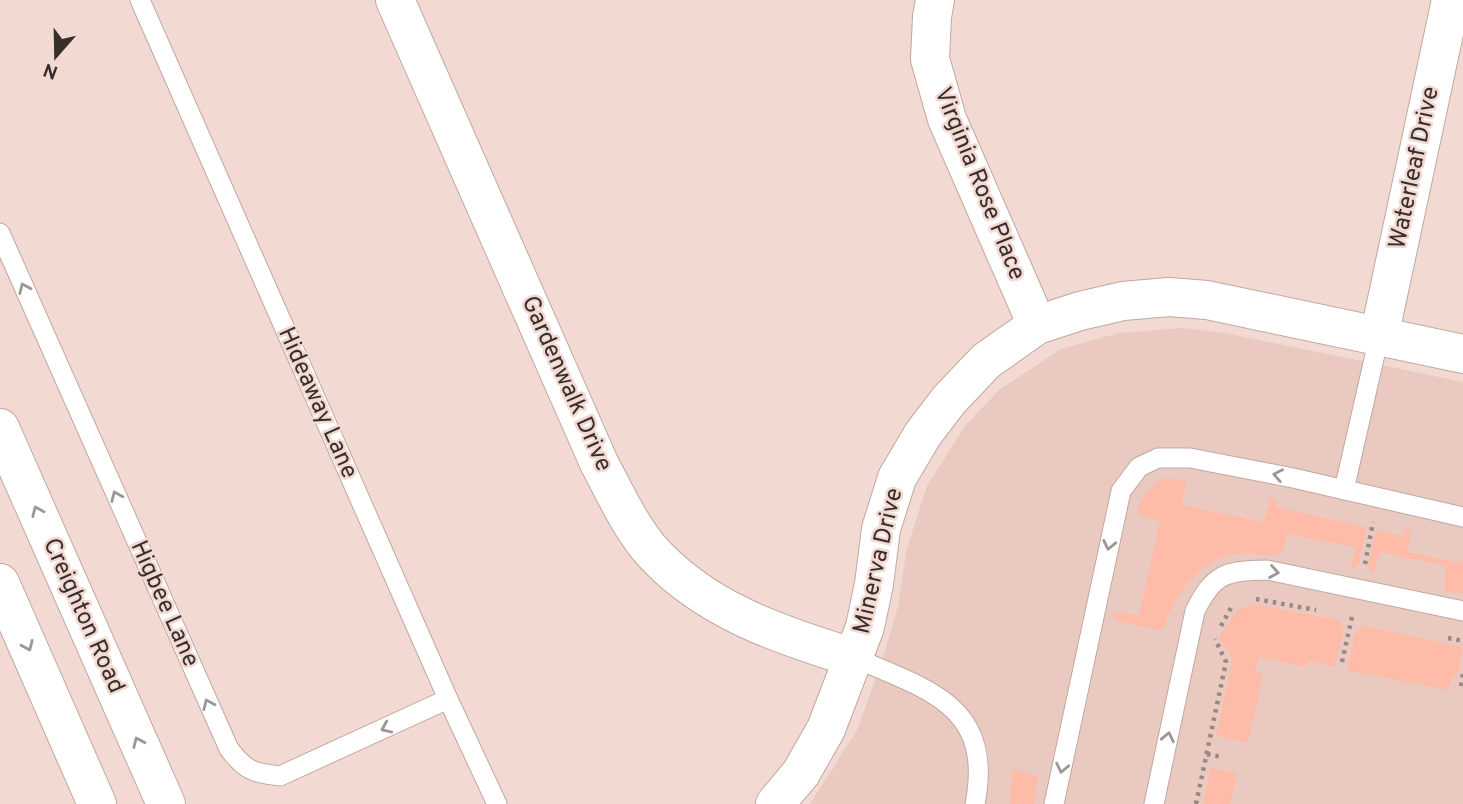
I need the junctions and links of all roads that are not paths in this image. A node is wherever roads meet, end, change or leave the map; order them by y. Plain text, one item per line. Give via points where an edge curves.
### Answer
1 (140, 0) edge
2 (395, 0) edge
3 (935, 0) edge
4 (1451, 0) edge
5 (0, 233) edge
6 (1037, 325) junction
7 (1379, 337) junction
8 (1463, 354) edge
9 (0, 428) edge
10 (1344, 490) junction
11 (1463, 517) edge
12 (0, 583) edge
13 (1463, 611) edge
14 (855, 658) junction
15 (448, 699) junction
16 (97, 804) edge
17 (166, 804) edge
18 (497, 804) edge
19 (775, 804) edge
20 (975, 804) edge
21 (1054, 804) edge
22 (1154, 804) edge

1 - 15 lane, Hideaway Lane
2 - 14 street, Gardenwalk Drive via 599,463 648,546 688,586 741,617
3 - 6 street, Virginia Rose Place via 930,59 947,119
4 - 7 street, Waterleaf Drive
15 -> 5 lane, Higbee Lane via 280,776 257,774 242,766 229,750
6 - 7 street, Minerva Drive via 1122,301 1169,297 1207,300
6 - 14 street, Minerva Drive via 986,361 949,400 897,478 881,529
7 - 8 street, Minerva Drive
7 - 10 lane
17 -> 9 street, Creighton Road
10 - 11 lane
10 -> 21 lane via 1190,458 1158,458 1139,467 1121,491
12 -> 16 street
22 -> 13 lane via 1195,611 1205,590 1219,577 1239,570 1267,570
14 - 19 street, Minerva Drive via 826,729 801,773
14 - 20 lane via 933,692 957,710 972,736 980,769
15 - 18 lane, Hideaway Lane

